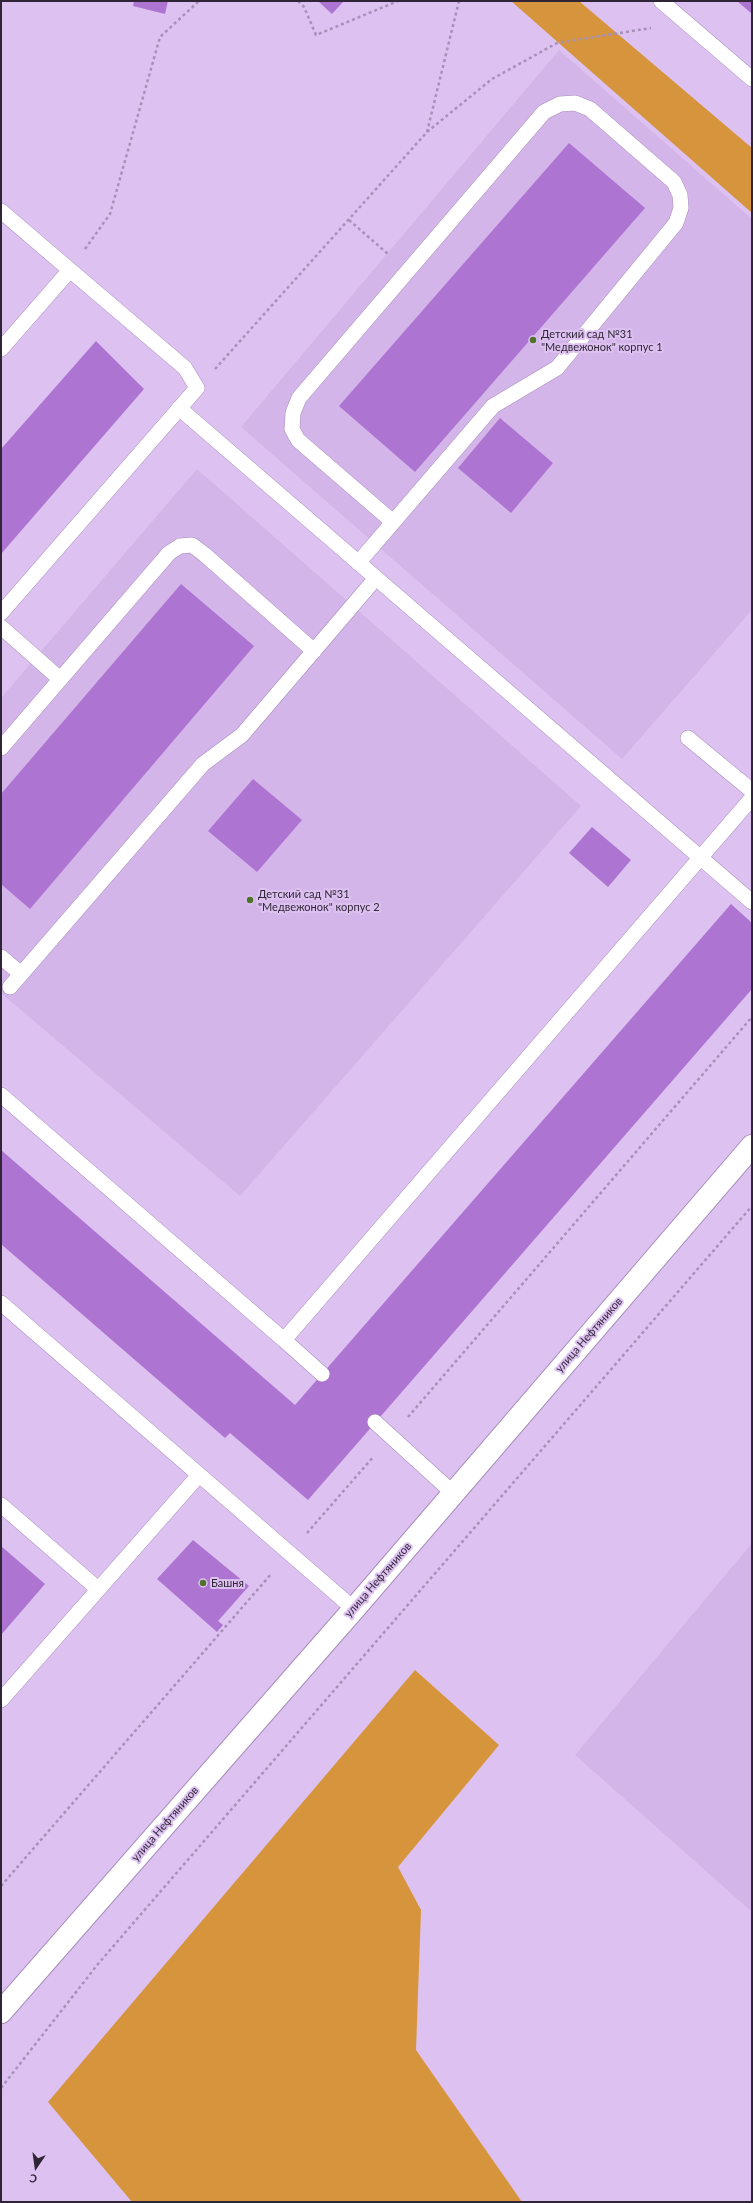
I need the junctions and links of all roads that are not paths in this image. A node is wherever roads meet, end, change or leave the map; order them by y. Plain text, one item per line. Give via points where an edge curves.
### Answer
1 (660, 1) edge
2 (752, 79) edge
3 (1, 210) edge
4 (70, 270) junction
5 (1, 349) edge
6 (179, 408) junction
7 (393, 522) junction
8 (358, 563) junction
9 (376, 578) junction
10 (1, 613) edge
11 (1, 627) edge
12 (314, 651) junction
13 (60, 679) junction
14 (688, 738) dead end
15 (1, 748) edge
16 (752, 791) edge
17 (752, 798) edge
18 (701, 857) junction
19 (752, 902) edge
20 (1, 957) edge
21 (21, 974) junction
22 (10, 987) dead end
23 (1, 1095) edge
24 (752, 1146) edge
25 (1, 1303) edge
26 (284, 1340) junction
27 (322, 1374) dead end
28 (375, 1422) dead end
29 (199, 1474) junction
30 (453, 1492) junction
31 (1, 1505) edge
32 (98, 1589) junction
33 (354, 1609) junction
34 (1, 1700) edge
35 (1, 2012) edge

1 - 2 lane
3 - 4 lane
4 - 5 lane
4 - 6 lane via 185,368 197,388
6 - 8 lane
6 - 10 lane
7 - 7 lane via 493,406 557,368 676,223 681,208 680,196 674,182 590,109 575,102 560,104 544,112 299,398 292,413 292,429 298,440
7 - 8 lane
8 - 9 lane
9 - 12 lane
9 - 18 lane
11 - 13 lane
12 - 13 lane via 204,554 192,545 180,546 169,553
12 - 21 lane via 242,735 203,764
13 - 15 lane
14 - 16 lane
17 - 18 lane
18 - 19 lane
18 - 26 lane
20 - 21 lane
21 - 22 lane
23 - 26 lane
24 - 30 main road, улица Нефтяников
25 - 29 lane
26 - 27 lane
28 - 30 lane
29 - 32 lane
29 - 33 lane
30 - 33 main road, улица Нефтяников
31 - 32 lane
32 - 34 lane
33 - 35 main road, улица Нефтяников

